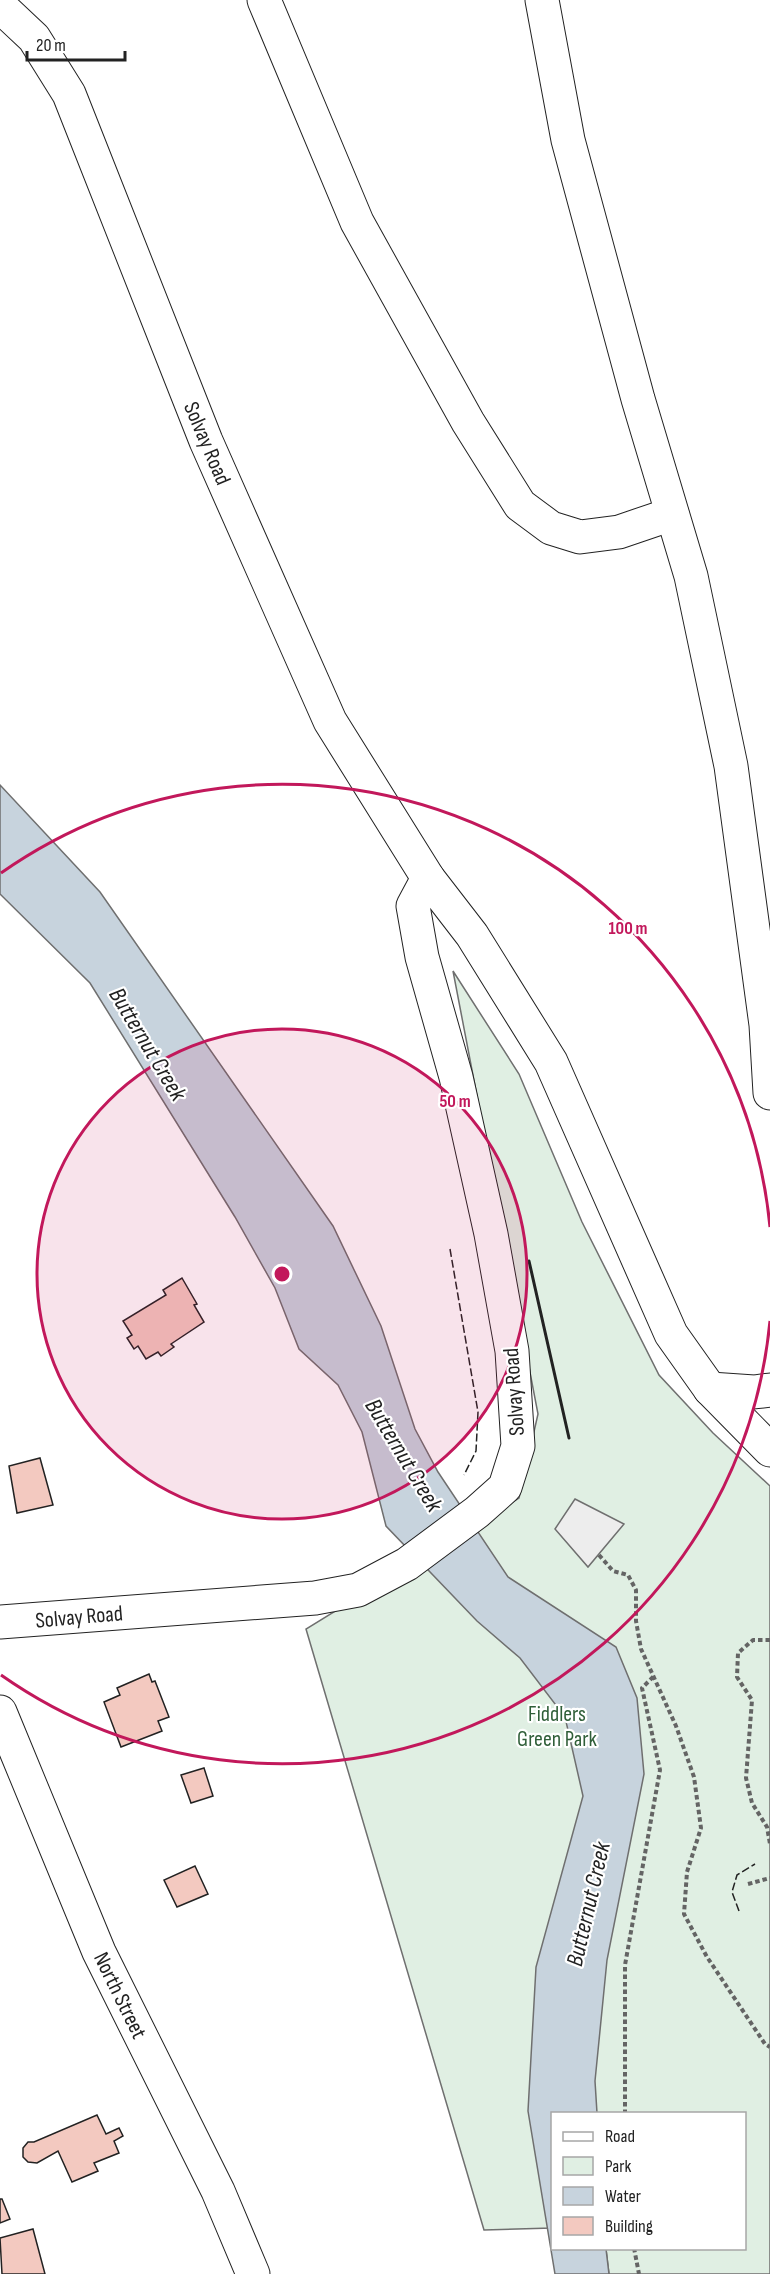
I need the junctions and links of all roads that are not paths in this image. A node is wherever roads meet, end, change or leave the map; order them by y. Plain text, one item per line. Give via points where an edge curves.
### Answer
1 (264, 0) edge
2 (542, 0) edge
3 (0, 6) edge
4 (672, 514) junction
5 (428, 878) junction
6 (770, 1093) edge
7 (710, 1389) junction
8 (770, 1390) edge
9 (770, 1450) edge
10 (0, 1622) edge
11 (0, 1712) edge
12 (253, 2274) edge

1 - 4 street via 357,222 468,422 520,505 551,528 580,537 619,532
2 - 4 street via 568,140
3 - 5 street, Solvay Road via 34,38 69,94 206,441 330,721
4 - 6 street via 691,576 731,766 766,1025
5 - 7 street, Solvay Road via 472,935 551,1062 671,1334
5 - 10 street, Solvay Road via 413,906 422,957 456,1077 512,1351 518,1446 505,1487 407,1564 358,1590 315,1598
7 - 8 street
7 - 9 street, Solvay Road
11 - 12 street, North Street via 99,1952 218,2191

